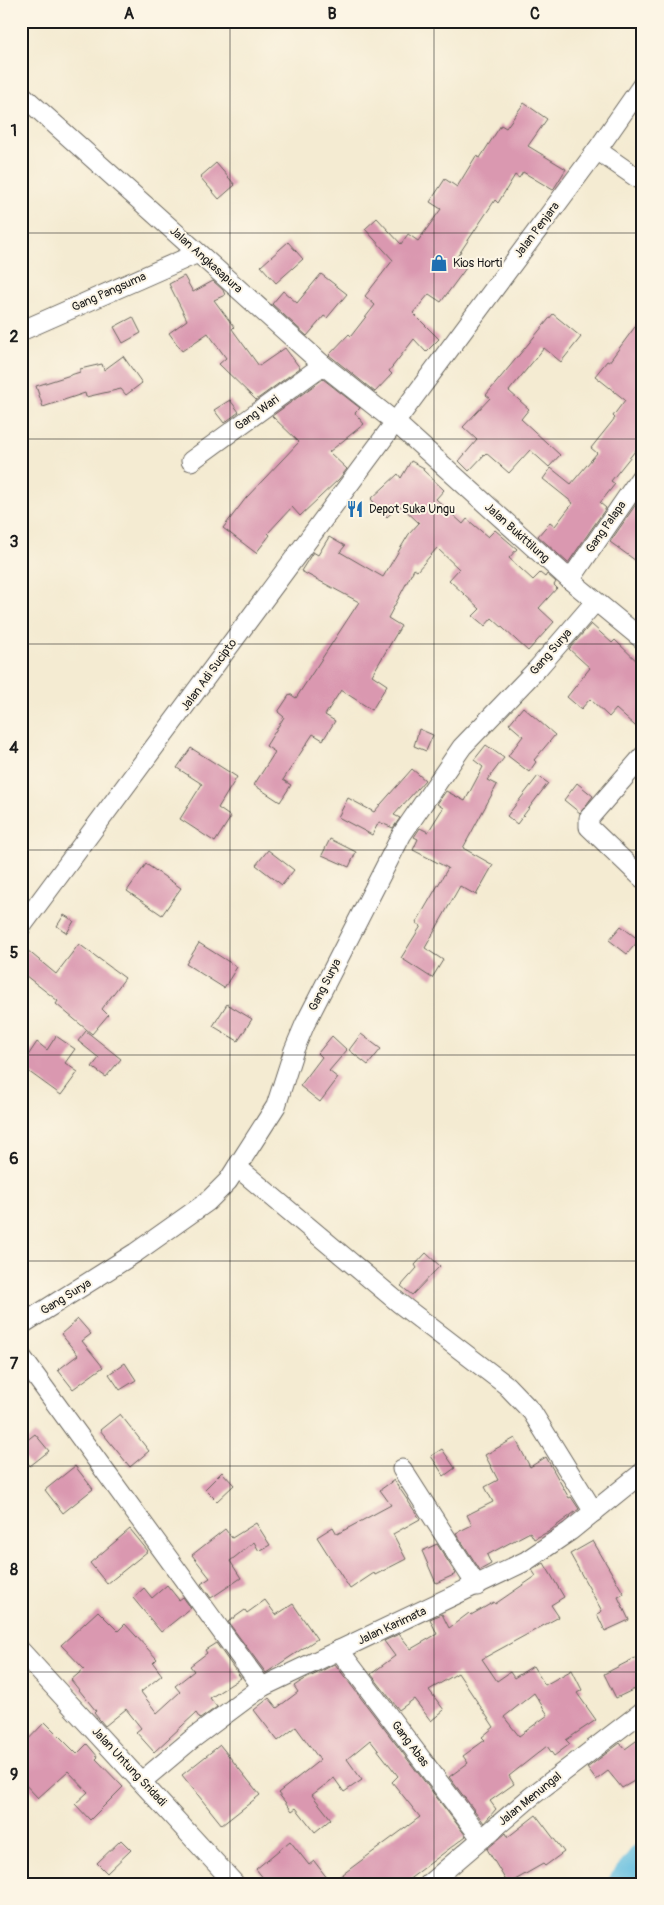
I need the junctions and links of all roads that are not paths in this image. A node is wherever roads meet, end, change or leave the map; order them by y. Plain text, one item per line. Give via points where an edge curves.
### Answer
1 (643, 84) edge
2 (21, 94) edge
3 (598, 150) junction
4 (643, 182) edge
5 (198, 253) junction
6 (21, 330) edge
7 (323, 365) junction
8 (395, 422) junction
9 (191, 461) dead end
10 (643, 474) edge
11 (570, 580) junction
12 (595, 602) junction
13 (643, 640) edge
14 (643, 756) edge
15 (643, 879) edge
16 (21, 927) edge
17 (237, 1167) junction
18 (21, 1324) edge
19 (21, 1356) edge
20 (402, 1469) dead end
21 (643, 1472) edge
22 (594, 1512) junction
23 (477, 1586) junction
24 (339, 1650) junction
25 (21, 1651) edge
26 (262, 1687) junction
27 (638, 1714) edge
28 (142, 1781) junction
29 (481, 1838) junction
30 (232, 1882) edge
31 (429, 1884) edge

1 - 3 street, Jalan Penjara
2 - 5 street, Jalan Angkasapura
3 - 4 street
3 - 8 street, Jalan Penjara
5 - 6 street, Gang Pangsuma
5 - 7 street, Jalan Angkasapura
7 - 8 street, Jalan Angkasapura
7 - 9 street, Gang Wari
8 - 11 street, Jalan Bukittilung
8 - 16 street, Jalan Adi Sucipto
10 - 11 street, Gang Palapa
11 - 12 street, Jalan Bukittilung
12 - 13 street, Jalan Bukittilung
12 - 17 street, Gang Surya via 538,668 462,747 418,807 306,1024 276,1106
14 - 15 street via 589,818 589,827
17 - 18 street, Gang Surya via 207,1202 135,1253
17 - 22 street via 399,1304 506,1385 532,1412
19 - 26 street
20 - 23 street
21 - 22 street, Jalan Karimata
22 - 23 street, Jalan Karimata via 551,1546
23 - 24 street, Jalan Karimata
24 - 26 street, Jalan Karimata
24 - 29 street, Gang Abas
25 - 28 street, Jalan Untung Sridadi
26 - 28 street, Jalan Karimata
27 - 29 street, Jalan Menungal
28 - 30 street, Jalan Untung Sridadi
29 - 31 street, Jalan Menungal

